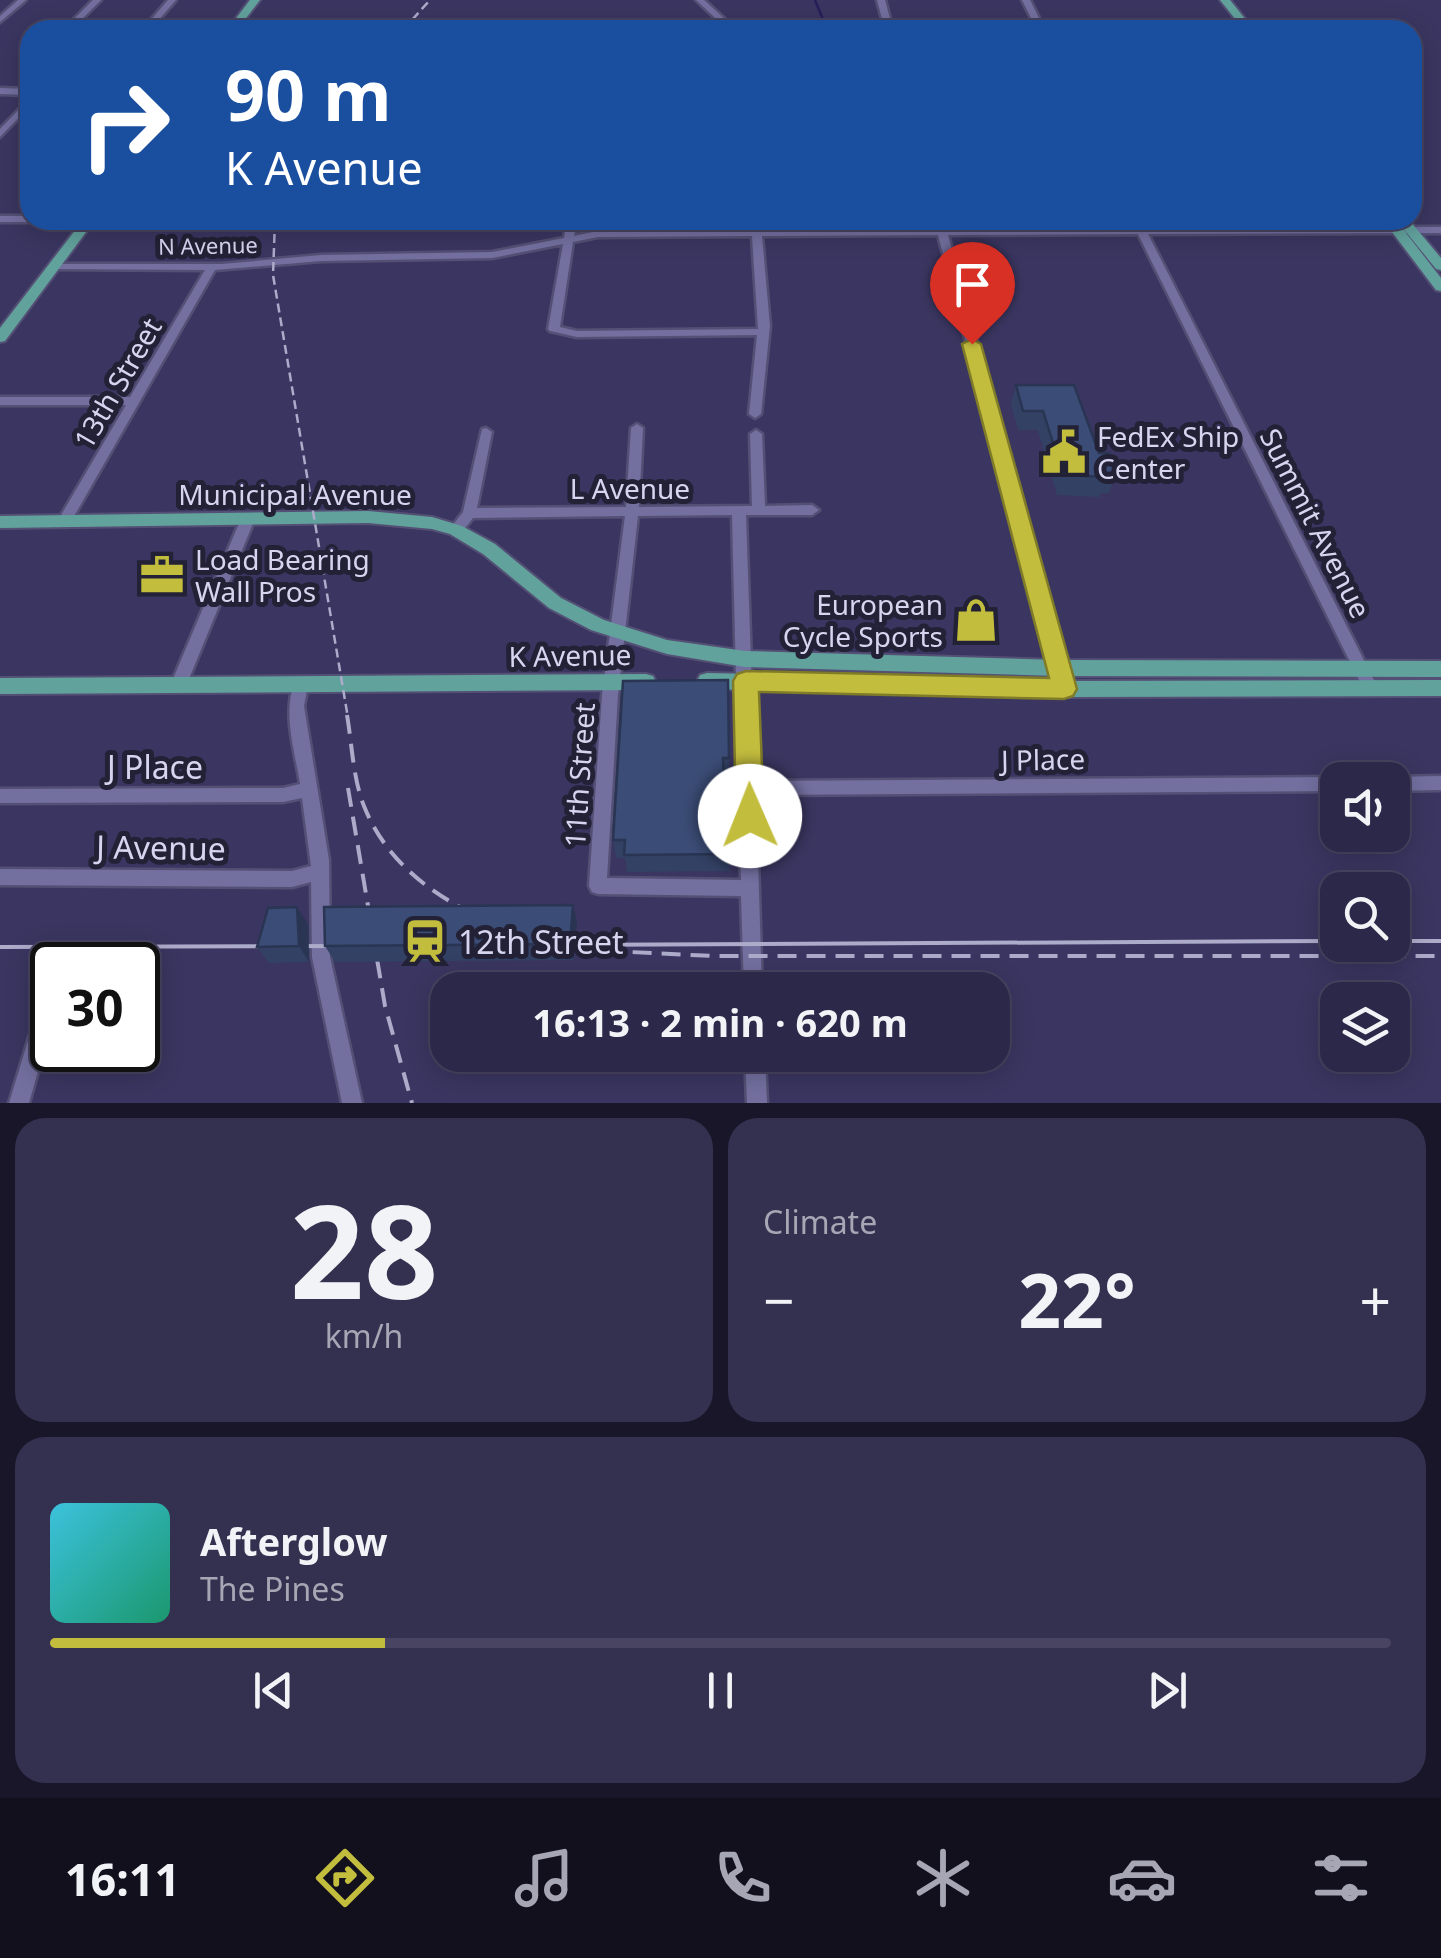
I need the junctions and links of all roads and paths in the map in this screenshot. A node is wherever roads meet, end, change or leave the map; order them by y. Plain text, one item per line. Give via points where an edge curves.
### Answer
1 (22, 0) edge
2 (96, 0) edge
3 (172, 0) edge
4 (255, 0) edge
5 (700, 0) edge
6 (1213, 0) edge
7 (1225, 0) edge
8 (0, 20) edge
9 (77, 20) edge
10 (155, 20) edge
11 (240, 20) edge
12 (722, 20) edge
13 (1228, 20) edge
14 (1241, 20) edge
15 (20, 112) edge
16 (0, 134) edge
17 (81, 230) edge
18 (570, 230) edge
19 (678, 230) edge
20 (757, 230) edge
21 (941, 230) edge
22 (1141, 230) edge
23 (1403, 230) edge
24 (1405, 230) edge
25 (569, 238) junction
26 (54, 266) junction
27 (1441, 266) edge
28 (212, 267) junction
29 (1441, 287) edge
30 (760, 332) junction
31 (0, 338) edge
32 (0, 401) edge
33 (136, 401) junction
34 (755, 414) dead end
35 (637, 428) dead end
36 (486, 432) dead end
37 (756, 434) dead end
38 (812, 510) dead end
39 (759, 511) junction
40 (739, 512) junction
41 (469, 513) junction
42 (632, 513) junction
43 (248, 521) junction
44 (0, 522) edge
45 (64, 522) junction
46 (456, 530) junction
47 (618, 633) junction
48 (746, 660) junction
49 (1441, 669) edge
50 (922, 675) junction
51 (1062, 678) junction
52 (1366, 679) junction
53 (746, 681) junction
54 (611, 683) junction
55 (300, 685) junction
56 (0, 686) edge
57 (178, 686) junction
58 (1441, 688) edge
59 (1441, 783) edge
60 (1320, 784) edge
61 (1410, 784) edge
62 (749, 788) junction
63 (310, 789) junction
64 (0, 796) edge
65 (320, 872) junction
66 (0, 877) edge
67 (751, 888) junction
68 (753, 972) edge
69 (30, 1066) edge
70 (756, 1072) edge
71 (19, 1103) edge
72 (352, 1103) edge
73 (757, 1103) edge

1 - 8 street
2 - 9 street
3 - 10 street
4 - 11 main road
5 - 12 street
6 - 13 main road
7 - 14 main road
15 - 16 street
17 - 26 main road
18 - 25 street
19 - 25 street, N Avenue
20 - 30 street
21 - 51 street
22 - 52 street, Summit Avenue
23 - 29 main road
24 - 27 main road
25 - 28 street, N Avenue via 492,255
25 - 30 street via 554,329
26 - 28 street, N Avenue
26 - 31 main road
28 - 33 street, 13th Street
30 - 34 street
32 - 33 street
33 - 45 street, 13th Street
35 - 42 street, 11th Street
36 - 41 street
37 - 39 street
38 - 39 street, L Avenue
39 - 40 street, L Avenue
40 - 42 street, L Avenue
40 - 48 street
41 - 42 street, L Avenue
41 - 46 street
42 - 47 street, 11th Street
43 - 45 main road, Municipal Avenue
43 - 46 main road, Municipal Avenue via 389,518
43 - 57 street
44 - 45 main road, Municipal Avenue
46 - 47 main road, Municipal Avenue via 555,603
47 - 48 main road, K Avenue
47 - 54 street, 11th Street
48 - 50 main road, K Avenue
48 - 53 street
49 - 52 main road, K Avenue
50 - 51 main road, K Avenue
50 - 53 main road, K Avenue
51 - 52 main road, K Avenue
52 - 58 main road, K Avenue
53 - 54 main road, K Avenue
53 - 62 street
54 - 55 main road, K Avenue
54 - 67 street, 11th Street via 598,886
55 - 57 main road, K Avenue
55 - 63 street via 296,706
56 - 57 main road, K Avenue
59 - 61 street
60 - 62 street, J Place
62 - 67 street
63 - 64 street, J Place via 283,796
63 - 65 street
65 - 66 street, J Avenue via 292,879
65 - 72 street via 322,957
67 - 68 street
69 - 71 street
70 - 73 street

